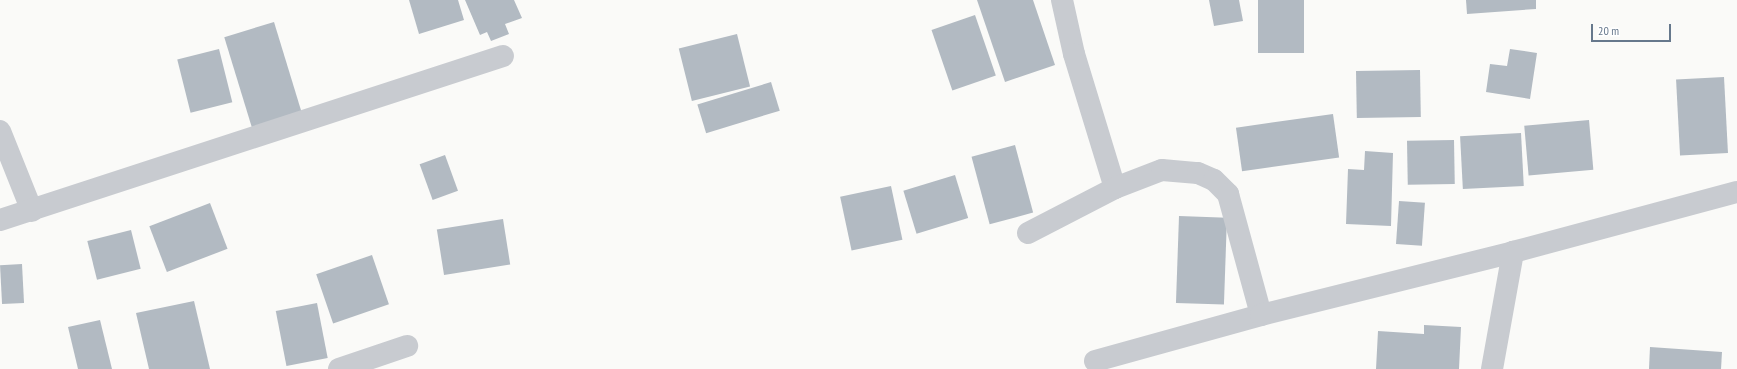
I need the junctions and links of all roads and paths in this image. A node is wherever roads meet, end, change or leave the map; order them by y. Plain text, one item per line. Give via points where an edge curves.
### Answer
1 (1062, 0) edge
2 (503, 56) dead end
3 (0, 131) edge
4 (1115, 188) junction
5 (1737, 192) edge
6 (32, 211) junction
7 (0, 220) edge
8 (1028, 234) dead end
9 (1514, 252) junction
10 (1261, 314) junction
11 (407, 346) dead end
12 (1096, 361) dead end
13 (339, 369) edge
14 (1492, 369) edge

1 - 4 street via 1074,54
2 - 6 street
3 - 6 street
4 - 8 street
4 - 10 street via 1162,170 1198,173 1214,180 1228,194
5 - 9 street
6 - 7 street
9 - 10 street
9 - 14 street
10 - 12 street
11 - 13 street

